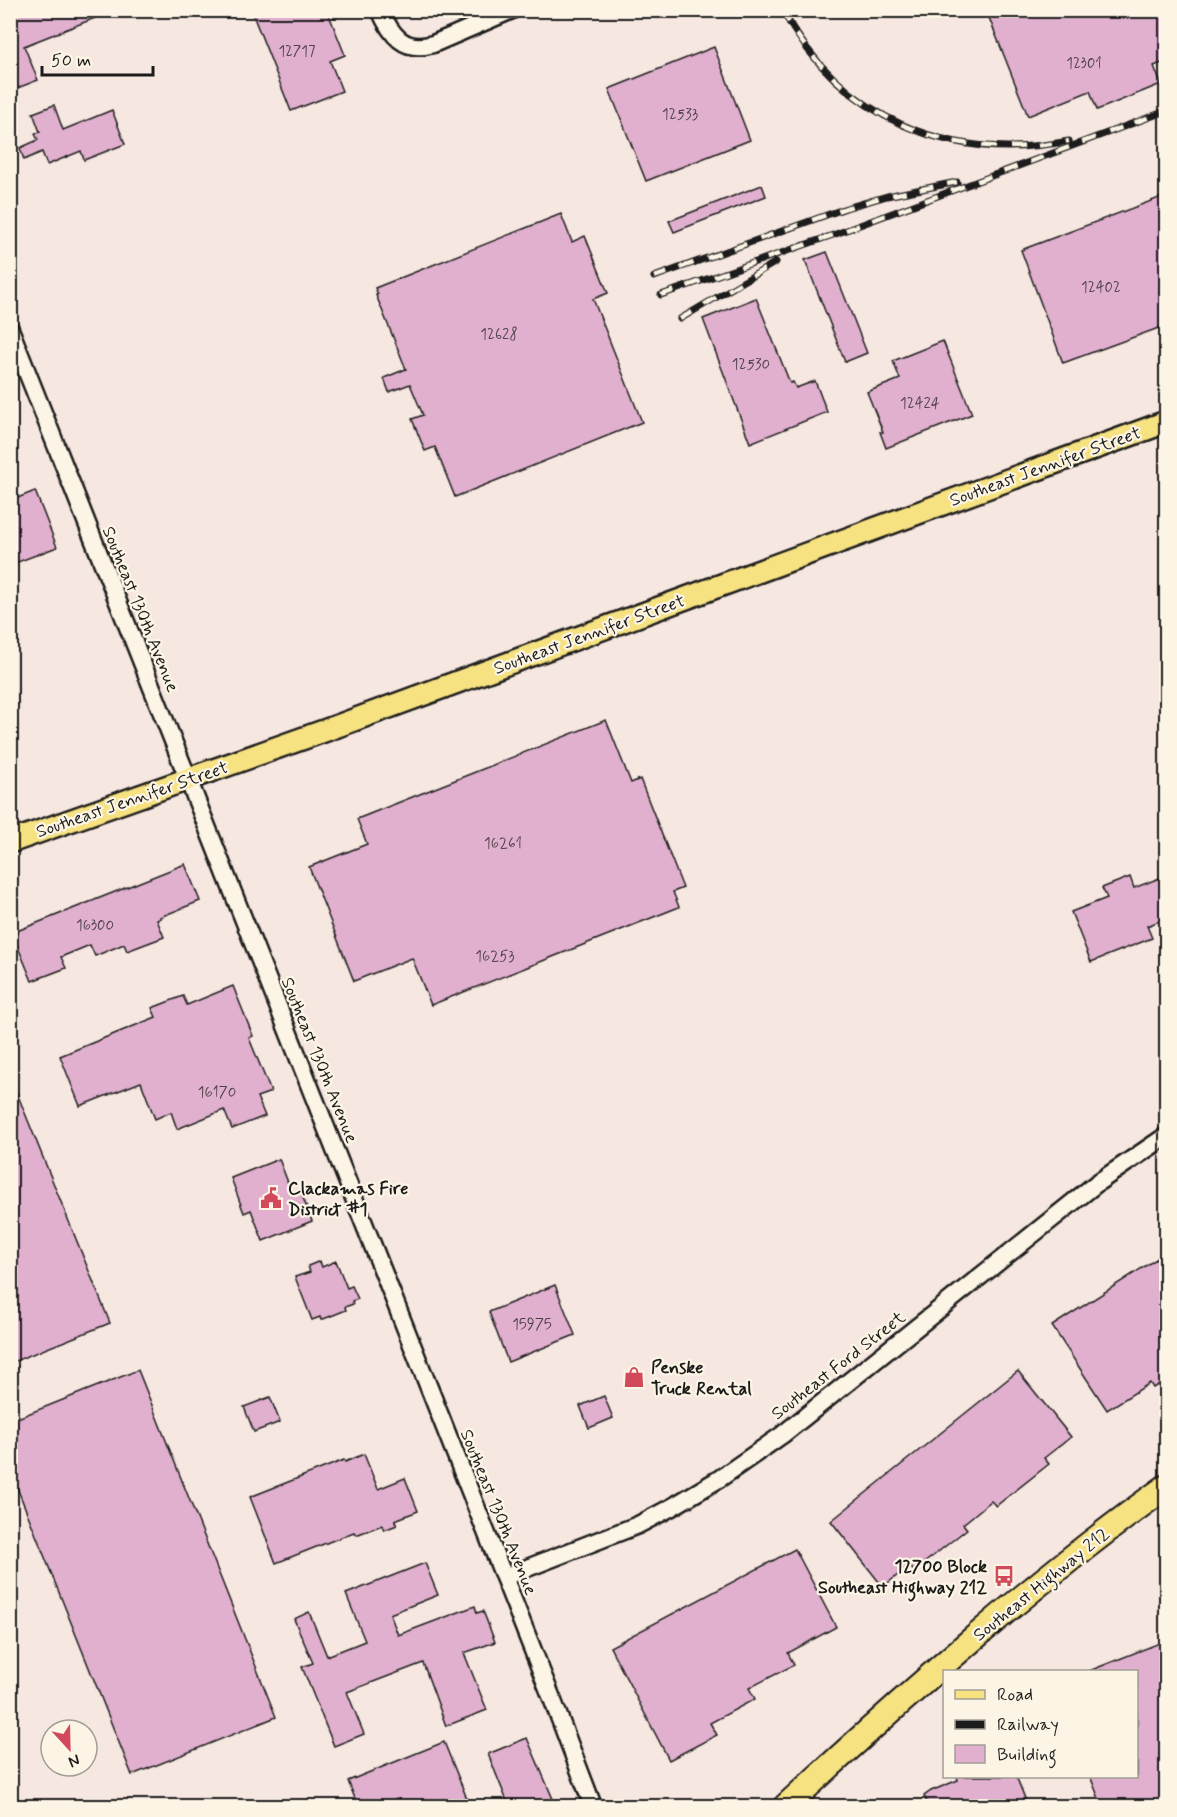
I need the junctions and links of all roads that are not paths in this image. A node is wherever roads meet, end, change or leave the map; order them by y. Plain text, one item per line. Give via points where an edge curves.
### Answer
1 (380, 10) edge
2 (512, 10) edge
3 (10, 329) edge
4 (1167, 422) edge
5 (188, 780) junction
6 (10, 842) edge
7 (1167, 1136) edge
8 (1167, 1487) edge
9 (504, 1577) junction
10 (793, 1804) edge
11 (593, 1806) edge

1 - 2 street via 400,40 421,47
3 - 5 street, Southeast 130th Avenue
4 - 5 main road, Southeast Jennifer Street
5 - 6 main road, Southeast Jennifer Street
5 - 9 street, Southeast 130th Avenue
7 - 9 street, Southeast Ford Street via 1097,1183 782,1435 719,1479 638,1525
8 - 10 highway, Southeast Highway 212 via 965,1645
9 - 11 street, Southeast 130th Avenue

